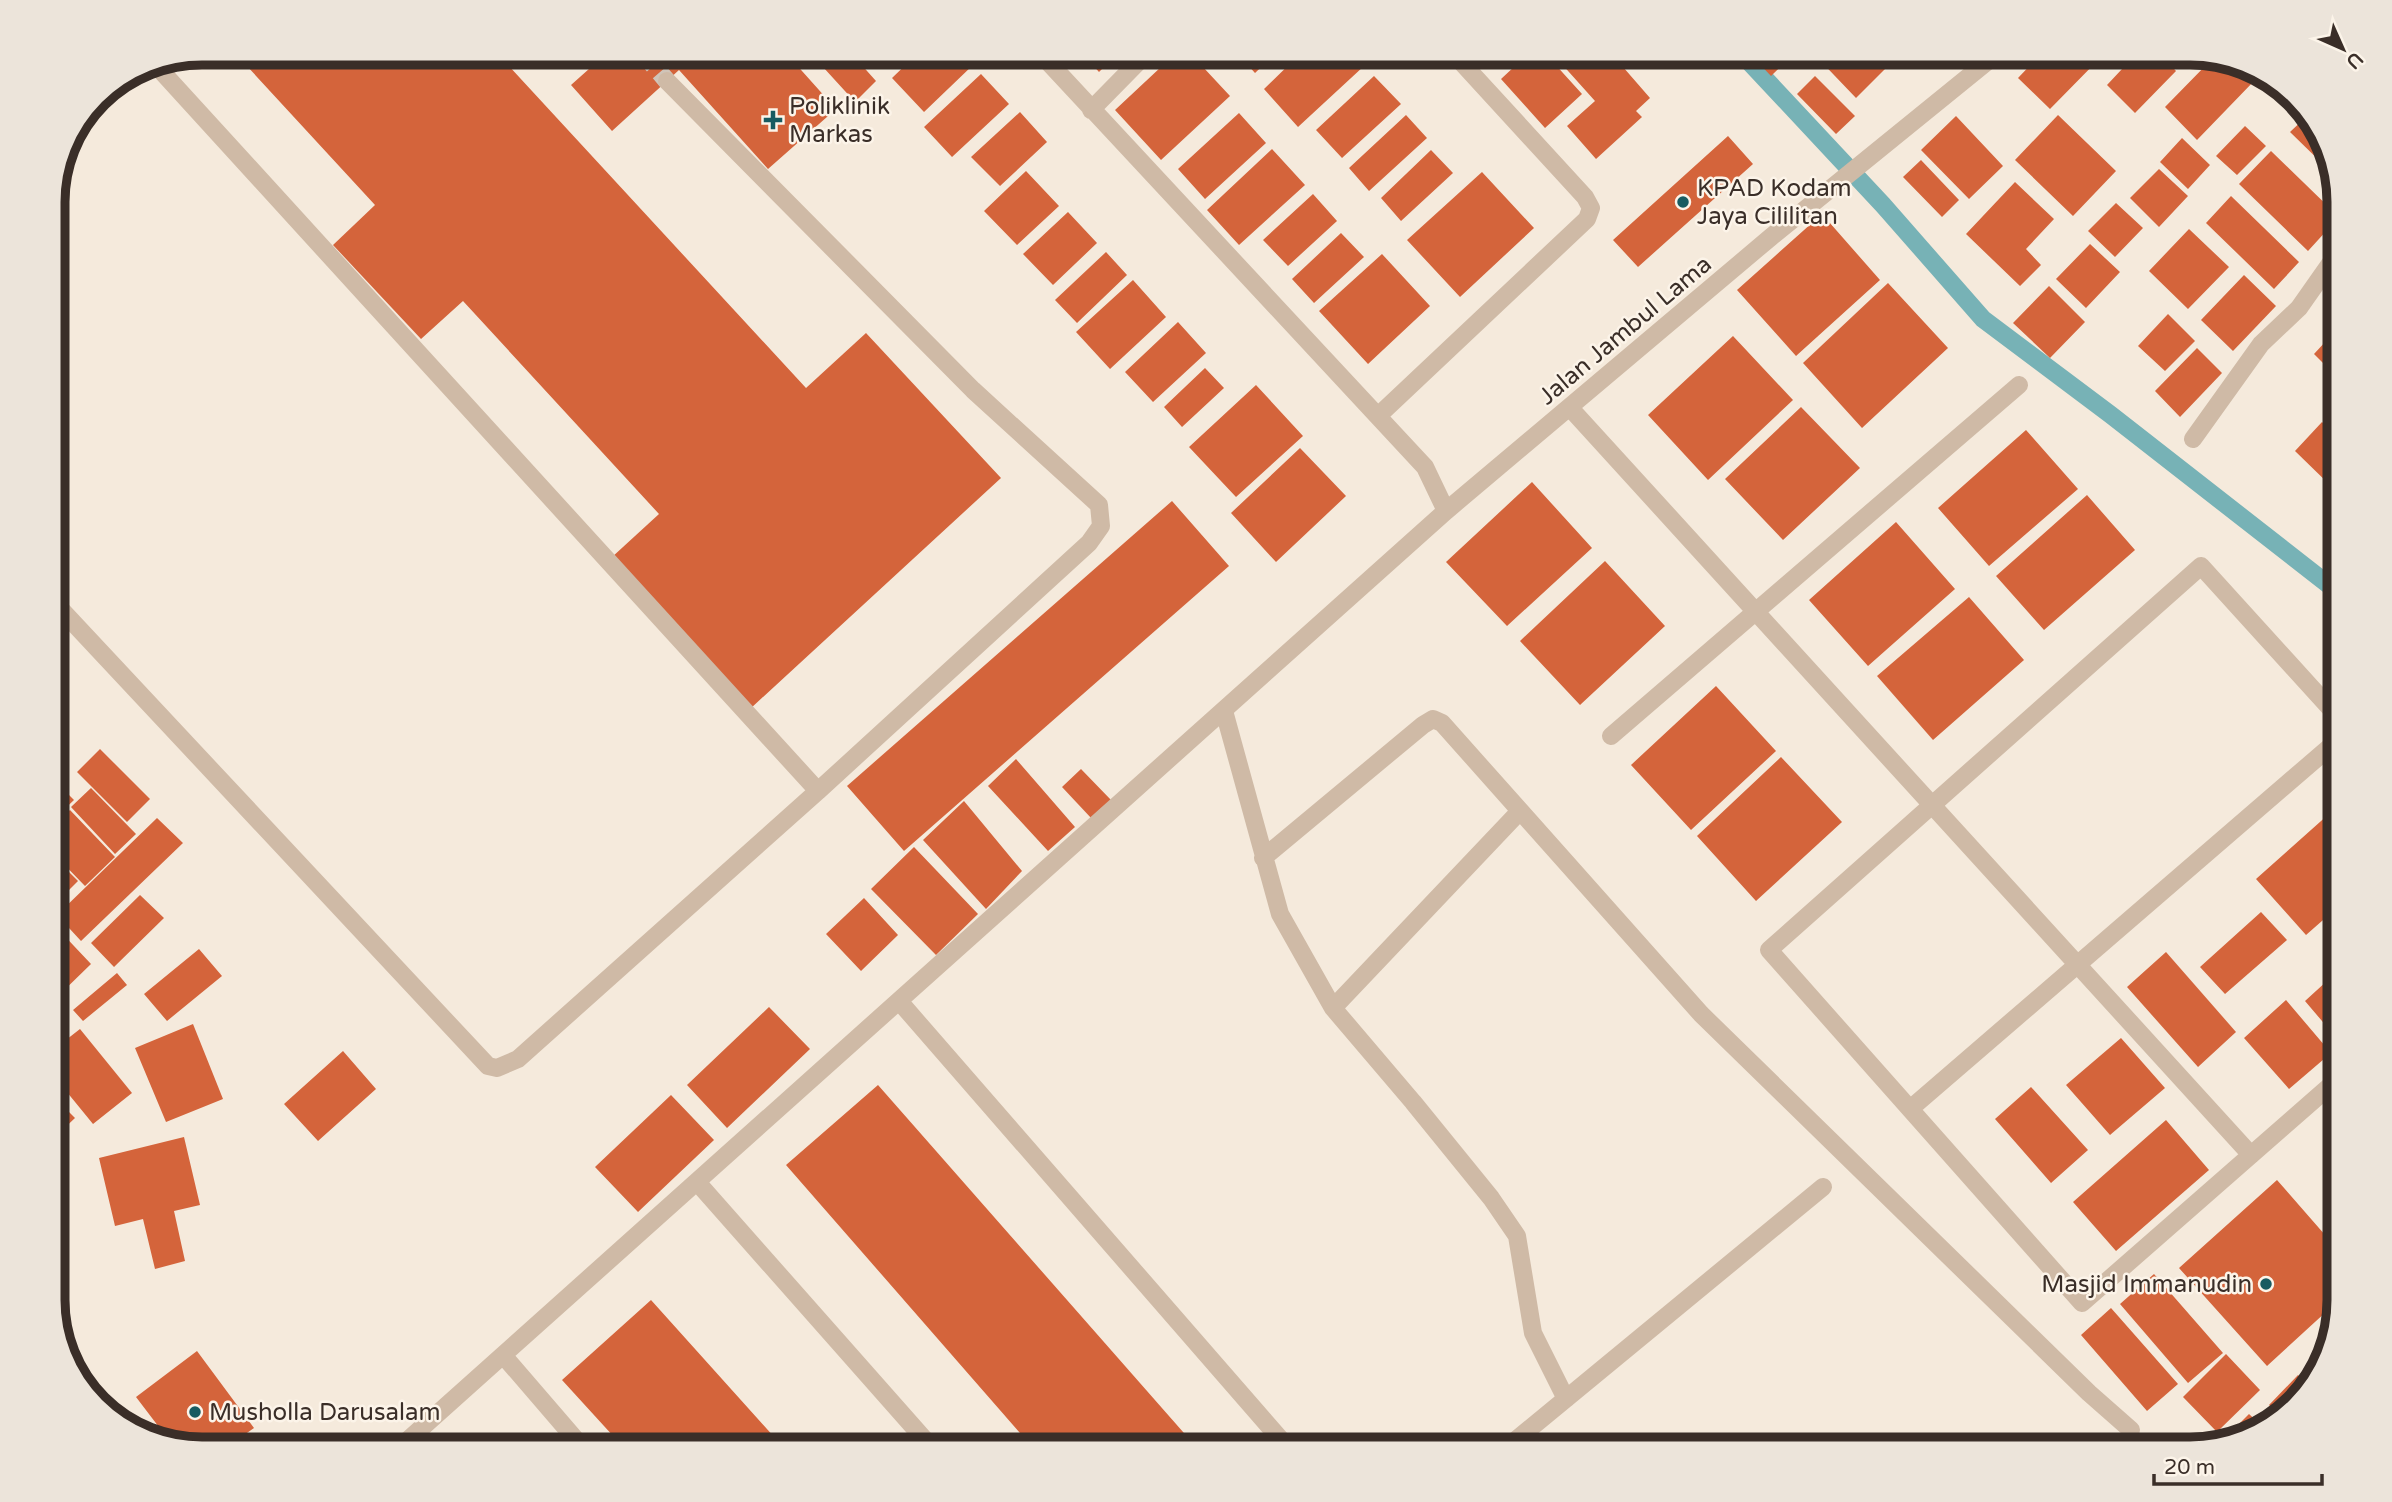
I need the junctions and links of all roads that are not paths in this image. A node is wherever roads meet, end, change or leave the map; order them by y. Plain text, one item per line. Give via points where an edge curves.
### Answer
1 (1051, 65) edge
2 (1135, 65) edge
3 (1464, 65) edge
4 (1984, 65) edge
5 (161, 71) edge
6 (667, 81) tunnel mouth
7 (1091, 110) junction
8 (2327, 269) edge
9 (2019, 385) dead end
10 (1571, 409) junction
11 (1378, 416) junction
12 (2193, 439) dead end
13 (1446, 511) junction
14 (1756, 612) junction
15 (65, 614) edge
16 (2327, 704) edge
17 (1224, 711) junction
18 (1611, 736) dead end
19 (2327, 750) edge
20 (818, 791) junction
21 (1932, 804) junction
22 (1520, 811) junction
23 (1263, 858) junction
24 (2078, 964) junction
25 (899, 1001) junction
26 (1333, 1009) junction
27 (2327, 1089) edge
28 (1910, 1108) junction
29 (2251, 1155) junction
30 (696, 1182) junction
31 (1823, 1186) dead end
32 (503, 1355) junction
33 (1566, 1399) junction
34 (2131, 1430) dead end
35 (412, 1437) edge
36 (573, 1437) edge
37 (922, 1437) edge
38 (1278, 1437) edge
39 (1521, 1437) edge

1 - 7 street
2 - 7 street
3 - 11 street via 1591,208 1587,219
4 - 10 street, Jalan Jambul Lama
5 - 20 street
6 - 20 street via 973,390 1099,505 1101,526 1089,543
7 - 11 street
8 - 12 street via 2299,308 2262,344
9 - 14 street
10 - 13 street, Jalan Jambul Lama
10 - 14 street
11 - 13 street via 1425,467
13 - 17 street, Jalan Jambul Lama
14 - 18 street
14 - 21 street
15 - 20 street via 488,1066 497,1068 518,1059
16 - 21 street via 2201,566
17 - 23 street
17 - 25 street, Jalan Jambul Lama
19 - 24 street
21 - 24 street
21 - 28 street via 1769,950
22 - 23 street via 1444,725 1433,719
22 - 26 street
22 - 34 street via 1701,1014
23 - 26 street via 1280,914
24 - 28 street
24 - 29 street
25 - 30 street, Jalan Jambul Lama
25 - 38 street
26 - 33 street via 1439,1134 1517,1236 1532,1333
27 - 29 street
28 - 29 street via 2082,1303
30 - 32 street, Jalan Jambul Lama
30 - 37 street
31 - 33 street
32 - 35 street, Jalan Jambul Lama
32 - 36 street
33 - 39 street

